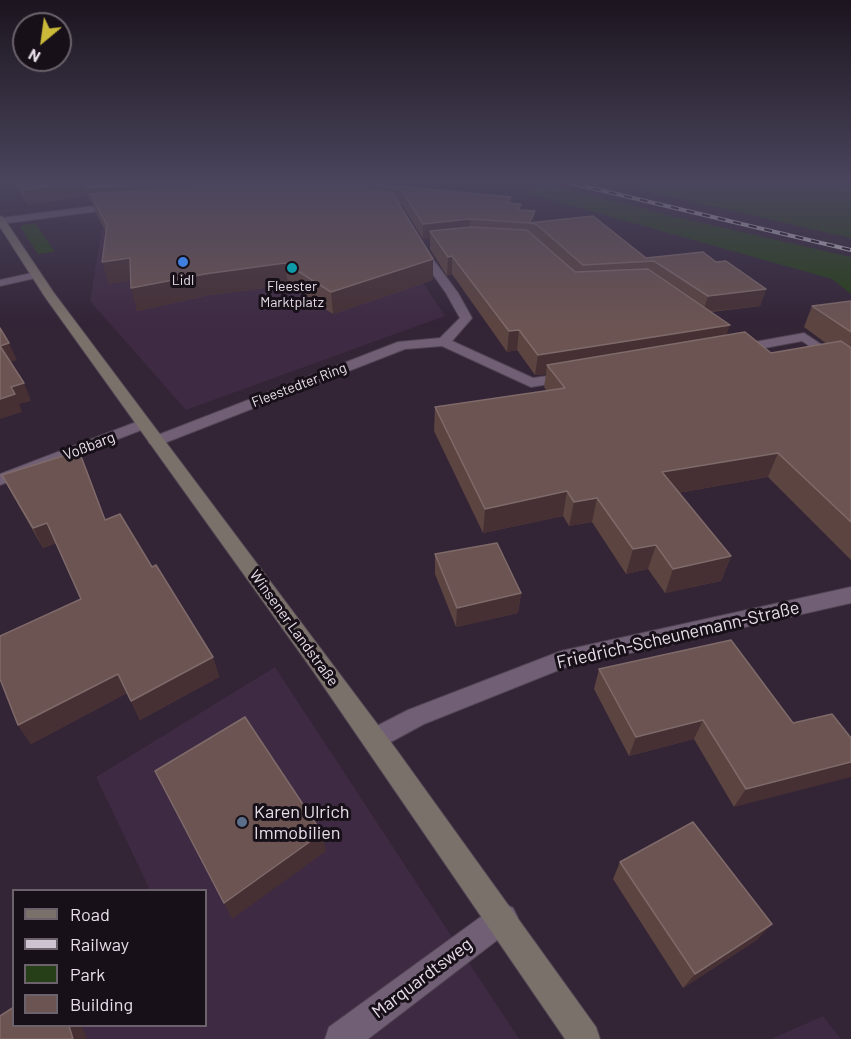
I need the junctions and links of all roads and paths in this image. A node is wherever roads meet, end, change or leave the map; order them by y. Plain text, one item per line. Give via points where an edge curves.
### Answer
1 (5, 229) edge
2 (419, 242) edge
3 (36, 274) junction
4 (0, 283) edge
5 (444, 342) junction
6 (734, 347) edge
7 (851, 370) edge
8 (578, 375) edge
9 (150, 433) junction
10 (0, 480) edge
11 (851, 595) edge
12 (376, 739) junction
13 (503, 918) junction
14 (341, 1039) edge
15 (584, 1039) edge

1 - 3 street, Winsener Landstraße
2 - 5 street via 466,318
3 - 4 street
3 - 9 street, Winsener Landstraße
5 - 8 street, Fleestedter Ring via 531,383
5 - 9 street, Fleestedter Ring via 403,345
6 - 7 street via 804,338
9 - 10 street, Voßbarg
9 - 12 street, Winsener Landstraße
11 - 12 street, Friedrich-Scheunemann-Straße via 561,660 416,717
12 - 13 street, Winsener Landstraße
13 - 14 street, Marquardtsweg
13 - 15 street, Winsener Landstraße

